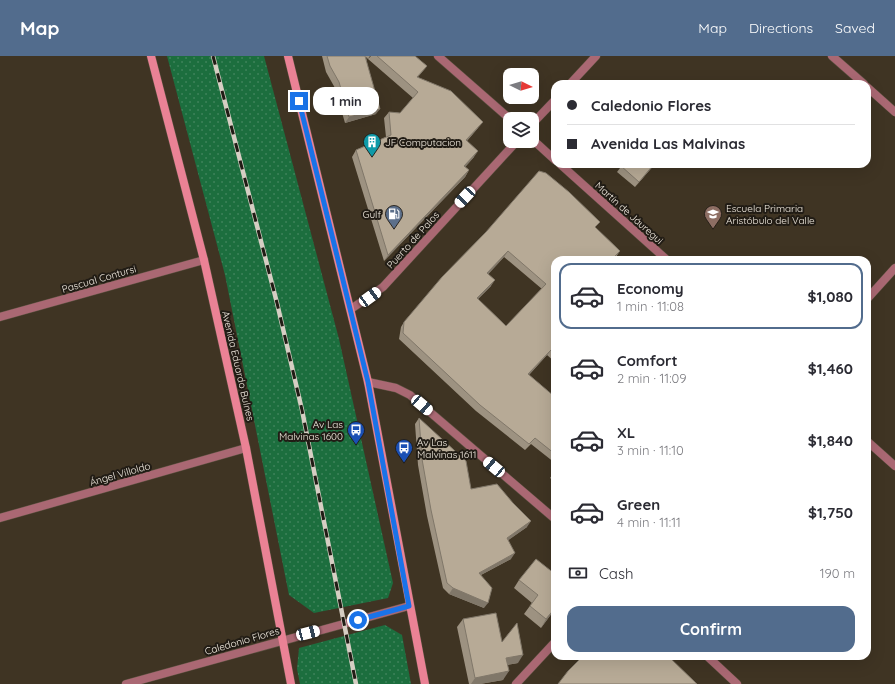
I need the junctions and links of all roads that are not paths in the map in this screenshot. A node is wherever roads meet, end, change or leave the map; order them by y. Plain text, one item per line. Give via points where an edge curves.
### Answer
1 (150, 56) edge
2 (288, 56) edge
3 (438, 56) edge
4 (596, 56) edge
5 (832, 56) edge
6 (574, 80) edge
7 (859, 80) edge
8 (871, 91) edge
9 (551, 104) edge
10 (895, 112) edge
11 (503, 113) edge
12 (539, 117) edge
13 (539, 145) edge
14 (511, 148) edge
15 (551, 156) edge
16 (564, 168) edge
17 (663, 256) edge
18 (204, 260) junction
19 (895, 268) edge
20 (871, 295) edge
21 (351, 309) junction
22 (0, 317) edge
23 (368, 382) junction
24 (871, 445) edge
25 (246, 448) junction
26 (895, 466) edge
27 (551, 516) edge
28 (0, 518) edge
29 (409, 606) junction
30 (283, 640) junction
31 (551, 646) edge
32 (711, 660) edge
33 (126, 684) edge
34 (291, 684) edge
35 (425, 684) edge
36 (516, 684) edge
37 (738, 684) edge

1 - 18 main road, Avenida Eduardo Bulnes
2 - 21 main road
3 - 11 street
4 - 6 street
5 - 7 street
8 - 10 street
9 - 12 street
13 - 15 street
14 - 21 street, Puerto de Palos via 383,287
16 - 17 street, Martín de Jáuregui
18 - 22 street, Pascual Contursi
18 - 25 main road, Avenida Eduardo Bulnes
19 - 20 street
21 - 23 main road
23 - 27 street via 396,388 410,395
23 - 29 main road
24 - 26 street
25 - 28 street, Ángel Villoldo
25 - 30 main road, Avenida Eduardo Bulnes
29 - 30 street, Caledonio Flores
29 - 35 main road
30 - 33 street, Caledonio Flores
30 - 34 main road, Avenida Eduardo Bulnes
31 - 36 street
32 - 37 street

